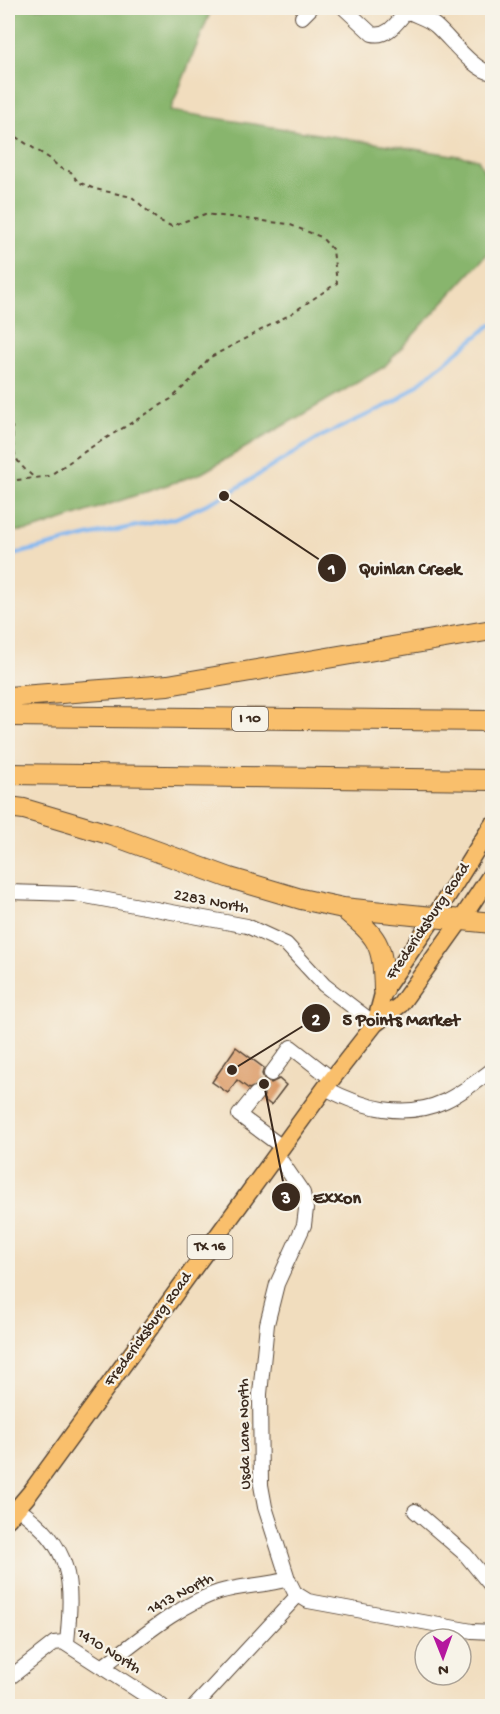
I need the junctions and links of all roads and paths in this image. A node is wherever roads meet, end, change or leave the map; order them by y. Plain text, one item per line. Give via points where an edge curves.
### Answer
1 (344, 8) edge
2 (405, 9) edge
3 (8, 34) edge
4 (8, 58) edge
5 (492, 72) edge
6 (8, 132) edge
7 (12, 426) dead end
8 (35, 478) junction
9 (8, 481) edge
10 (492, 630) edge
11 (8, 697) edge
12 (8, 716) edge
13 (492, 721) edge
14 (8, 774) edge
15 (492, 780) edge
16 (8, 807) edge
17 (492, 825) edge
18 (492, 873) edge
19 (8, 892) edge
20 (344, 908) junction
21 (435, 916) junction
22 (461, 920) junction
23 (492, 923) edge
24 (384, 990) junction
25 (375, 1024) junction
26 (492, 1070) edge
27 (271, 1074) tunnel mouth
28 (329, 1084) junction
29 (256, 1094) tunnel mouth
30 (279, 1151) junction
31 (415, 1511) dead end
32 (12, 1514) edge
33 (288, 1580) junction
34 (492, 1587) edge
35 (298, 1595) junction
36 (492, 1632) edge
37 (67, 1643) junction
38 (102, 1666) junction
39 (8, 1679) edge
40 (162, 1707) edge
41 (195, 1707) edge

1 - 2 street via 378,36 388,31
2 - 5 street via 433,23 481,69
3 - 4 path via 14,41
6 - 8 path via 71,172 78,182 132,197 171,226 205,214 288,224 321,237 333,250 336,267 337,283 289,315 209,358 171,399 50,476
7 - 8 path via 14,456
8 - 9 path
10 - 11 highway via 168,685
12 - 13 highway, I 10
14 - 15 highway
16 - 20 highway via 24,808 112,835 230,878
17 - 21 main road, Fredericksburg Road / TX 16
18 - 22 main road, Fredericksburg Road / TX 16
19 - 25 street, 2283 North via 75,894 247,926 286,944 324,985
20 - 21 highway
20 - 24 highway via 375,938 383,960
21 - 22 highway
21 - 24 main road, Fredericksburg Road / TX 16
22 - 23 highway
22 - 25 main road, Fredericksburg Road / TX 16 via 400,1005
24 - 25 main road, Fredericksburg Road / TX 16
25 - 28 main road, Fredericksburg Road / TX 16
26 - 28 street via 446,1101 417,1110 365,1106
27 - 28 street via 291,1047
28 - 30 main road, Fredericksburg Road / TX 16
29 - 30 street, Usda Lane North via 239,1115
30 - 32 main road, Fredericksburg Road / TX 16
30 - 33 street, Usda Lane North via 303,1193 306,1209 304,1224 272,1303 261,1378 261,1485
31 - 34 street via 465,1554
32 - 37 street via 46,1531 63,1558 71,1593
33 - 35 street, Usda Lane North
33 - 38 street, 1413 North via 216,1593 145,1633
35 - 36 street via 320,1603
35 - 41 street
37 - 38 street, 1410 North
37 - 39 street, 1410 North via 54,1643
38 - 40 street, 1410 North

